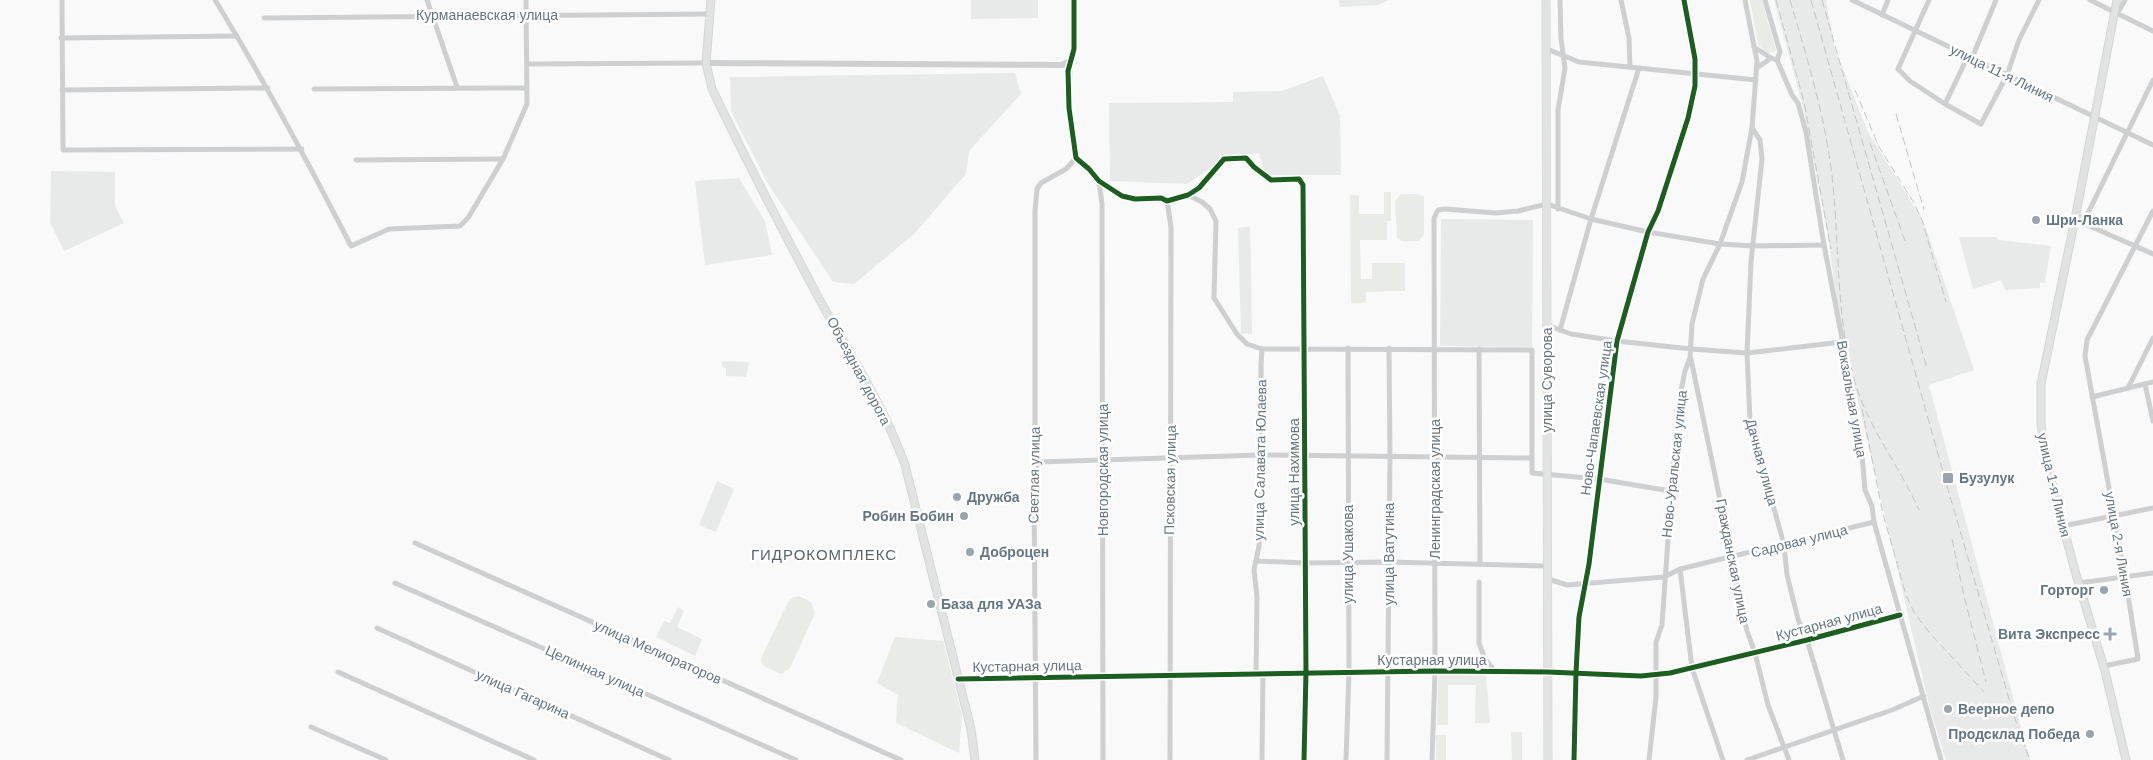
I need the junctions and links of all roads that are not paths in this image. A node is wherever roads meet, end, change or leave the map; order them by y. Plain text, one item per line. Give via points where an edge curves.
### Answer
1 (62, 0) edge
2 (214, 0) edge
3 (427, 0) edge
4 (526, 0) edge
5 (712, 0) edge
6 (1074, 0) edge
7 (1546, 0) edge
8 (1560, 0) edge
9 (1621, 0) edge
10 (1684, 0) edge
11 (1745, 0) edge
12 (1765, 0) edge
13 (1852, 0) edge
14 (1888, 0) edge
15 (1929, 0) edge
16 (1996, 0) edge
17 (2039, 0) edge
18 (2090, 0) edge
19 (2117, 0) edge
20 (2124, 0) edge
21 (2115, 12) junction
22 (711, 14) junction
23 (432, 15) junction
24 (1882, 15) junction
25 (526, 16) junction
26 (264, 18) dead end
27 (1915, 31) junction
28 (2153, 31) edge
29 (237, 36) junction
30 (61, 38) junction
31 (1754, 47) junction
32 (1546, 49) junction
33 (1563, 55) junction
34 (1970, 57) junction
35 (1771, 58) junction
36 (1777, 60) junction
37 (1070, 61) junction
38 (706, 63) junction
39 (527, 64) junction
40 (1630, 67) junction
41 (1639, 68) junction
42 (1756, 68) junction
43 (1695, 74) junction
44 (2007, 75) junction
45 (1756, 80) junction
46 (2153, 80) edge
47 (457, 87) junction
48 (268, 88) junction
49 (526, 88) junction
50 (62, 90) junction
51 (314, 90) dead end
52 (1945, 104) junction
53 (2095, 118) junction
54 (1752, 128) junction
55 (2127, 134) junction
56 (2153, 145) edge
57 (302, 149) junction
58 (1076, 158) junction
59 (503, 159) junction
60 (356, 160) dead end
61 (1099, 181) junction
62 (1188, 195) junction
63 (1167, 201) junction
64 (1547, 204) junction
65 (1558, 209) junction
66 (2153, 211) edge
67 (1591, 219) junction
68 (2076, 219) junction
69 (1648, 232) junction
70 (1720, 244) junction
71 (1824, 245) junction
72 (2136, 245) junction
73 (1752, 246) junction
74 (2153, 254) edge
75 (1547, 325) junction
76 (1560, 330) junction
77 (2153, 338) edge
78 (1617, 341) junction
79 (1842, 342) junction
80 (1348, 348) junction
81 (1389, 348) junction
82 (1262, 349) junction
83 (1305, 349) junction
84 (1434, 349) junction
85 (1479, 349) junction
86 (1691, 349) junction
87 (1747, 353) junction
88 (1690, 358) junction
89 (2153, 382) edge
90 (2145, 384) junction
91 (2128, 388) junction
92 (2092, 396) junction
93 (2153, 421) edge
94 (1261, 455) junction
95 (1306, 455) junction
96 (1348, 456) junction
97 (1390, 456) junction
98 (1435, 456) junction
99 (1479, 457) junction
100 (1170, 458) junction
101 (1532, 458) junction
102 (1104, 460) junction
103 (1038, 462) junction
104 (1547, 474) junction
105 (1598, 479) junction
106 (1670, 491) junction
107 (2153, 508) edge
108 (2115, 516) junction
109 (1874, 522) junction
110 (2063, 526) junction
111 (415, 543) dead end
112 (1784, 545) junction
113 (1730, 558) junction
114 (1256, 561) junction
115 (1348, 562) junction
116 (1389, 562) junction
117 (1435, 562) junction
118 (1306, 563) junction
119 (1480, 564) junction
120 (1548, 566) junction
121 (1680, 569) junction
122 (2153, 573) edge
123 (2126, 576) junction
124 (1664, 577) junction
125 (1548, 579) junction
126 (1480, 582) dead end
127 (395, 583) dead end
128 (1584, 583) junction
129 (2079, 583) junction
130 (1900, 616) junction
131 (377, 628) dead end
132 (1807, 640) junction
133 (1755, 653) junction
134 (2104, 666) junction
135 (1692, 668) junction
136 (1349, 671) junction
137 (1435, 671) junction
138 (1495, 671) junction
139 (338, 672) dead end
140 (1306, 672) junction
141 (1389, 672) junction
142 (1548, 672) junction
143 (1576, 672) junction
144 (1263, 673) junction
145 (1256, 674) junction
146 (1655, 675) junction
147 (1035, 676) junction
148 (1102, 676) junction
149 (1169, 676) junction
150 (958, 679) junction
151 (1924, 696) junction
152 (311, 727) dead end
153 (1834, 729) junction
154 (1785, 746) junction
155 (386, 760) edge
156 (534, 760) edge
157 (669, 760) edge
158 (796, 760) edge
159 (902, 760) edge
160 (975, 760) edge
161 (1036, 760) edge
162 (1102, 760) edge
163 (1170, 760) edge
164 (1262, 760) edge
165 (1304, 760) edge
166 (1346, 760) edge
167 (1387, 760) edge
168 (1432, 760) edge
169 (1548, 760) edge
170 (1574, 760) edge
171 (1649, 760) edge
172 (1723, 760) edge
173 (1747, 760) edge
174 (1790, 760) edge
175 (1843, 760) edge
176 (1942, 760) edge
177 (2126, 760) edge

1 - 30 street
2 - 29 street
3 - 23 street
4 - 25 street
5 - 22 main road, Объездная дорога
6 - 37 street via 1074,49
7 - 32 main road, улица Суворова
8 - 33 street
9 - 40 street via 1629,38
10 - 43 street, Ново-Чапаевская улица
11 - 31 street, Ново-Уральская улица
12 - 36 street, Вокзальная улица via 1780,52
13 - 24 street, улица 11-я Линия
14 - 24 street
15 - 27 street
16 - 34 street
17 - 44 street via 2019,40
18 - 21 street
19 - 21 main road, улица 1-я Линия
20 - 21 street
21 - 28 street
21 - 53 main road, улица 1-я Линия
22 - 25 street, Курманаевская улица
22 - 38 main road, Объездная дорога
23 - 25 street, Курманаевская улица
23 - 26 street, Курманаевская улица
23 - 47 street
24 - 27 street, улица 11-я Линия
25 - 39 street
27 - 34 street, улица 11-я Линия
27 - 52 street via 1898,69
29 - 30 street
29 - 48 street
30 - 50 street
31 - 35 street
31 - 42 street, Ново-Уральская улица
32 - 33 street
32 - 64 main road, улица Суворова
33 - 40 street via 1579,62
33 - 65 street via 1565,68 1558,110
34 - 44 street, улица 11-я Линия
34 - 52 street
35 - 36 street
35 - 42 street
36 - 71 street, Вокзальная улица via 1802,117
37 - 38 street via 1062,65
37 - 58 street via 1069,108
38 - 39 street
38 - 150 main road, Объездная дорога via 709,81 720,106 896,441 905,465
39 - 49 street
40 - 41 street
41 - 43 street
41 - 67 street
42 - 45 street, Ново-Уральская улица
43 - 45 street
43 - 69 street, Ново-Чапаевская улица via 1688,118
44 - 52 street via 1981,124
44 - 53 street, улица 11-я Линия
45 - 54 street, Ново-Уральская улица
46 - 55 street
47 - 49 street
47 - 51 street
48 - 50 street
48 - 57 street
49 - 59 street via 527,104
50 - 57 street via 63,150
53 - 55 street, улица 11-я Линия
53 - 68 main road, улица 1-я Линия
54 - 70 street, Ново-Уральская улица via 1742,182
54 - 73 street, Дачная улица via 1760,140 1762,154
55 - 56 street, улица 11-я Линия
55 - 68 street via 2087,215
57 - 59 street via 351,246 388,229 460,226
58 - 61 street
58 - 103 street, Светлая улица via 1037,189 1035,432
59 - 60 street
61 - 63 street via 1122,196
61 - 102 street, Новгородская улица via 1102,204
62 - 63 street
62 - 82 street via 1210,209 1216,221 1214,298 1237,334 1247,344
62 - 83 street, улица Нахимова via 1199,188 1224,159 1246,158 1271,180 1299,179 1303,185
63 - 100 street, Псковская улица via 1170,227
64 - 65 street
64 - 75 main road, улица Суворова
64 - 84 street, Ленинградская улица via 1496,213 1438,210 1434,218
65 - 67 street
66 - 72 street, улица 2-я Линия
67 - 69 street
67 - 76 street
68 - 72 street
68 - 110 main road, улица 1-я Линия via 2040,393 2042,443
69 - 70 street
69 - 78 street, Ново-Чапаевская улица
70 - 73 street
70 - 86 street, Ново-Уральская улица via 1703,279 1692,324
71 - 73 street
71 - 79 street, Вокзальная улица
72 - 74 street
72 - 92 street, улица 2-я Линия via 2087,340 2084,356
73 - 87 street, Дачная улица
75 - 76 street
75 - 104 main road, улица Суворова
76 - 78 street
77 - 91 street
78 - 86 street
78 - 105 street, Ново-Чапаевская улица
79 - 87 street
79 - 109 street, Вокзальная улица via 1860,432 1865,490
80 - 81 street
80 - 83 street
80 - 96 street, улица Ушакова
81 - 84 street
81 - 97 street, улица Ватутина
82 - 83 street
82 - 94 street, улица Салавата Юлаева
83 - 95 street, улица Нахимова
84 - 85 street
84 - 98 street, Ленинградская улица
85 - 99 street
85 - 101 street via 1532,350
86 - 87 street
86 - 88 street, Ново-Уральская улица
87 - 112 street, Дачная улица via 1750,421
88 - 106 street, Ново-Уральская улица via 1677,410
88 - 113 street, Гражданская улица via 1731,548
89 - 90 street
90 - 91 street
90 - 93 street
91 - 92 street
92 - 108 street, улица 2-я Линия
94 - 95 street
94 - 100 street
94 - 114 street, улица Салавата Юлаева via 1262,500
95 - 96 street
95 - 118 street, улица Нахимова
96 - 97 street
96 - 115 street, улица Ушакова
97 - 98 street
97 - 116 street, улица Ватутина
98 - 99 street
98 - 117 street, Ленинградская улица
99 - 101 street
99 - 119 street
100 - 102 street
100 - 149 street, Псковская улица
101 - 104 street via 1532,473
102 - 103 street
102 - 148 street, Новгородская улица
103 - 147 street, Светлая улица via 1034,487
104 - 105 street
104 - 120 main road, улица Суворова
105 - 106 street
105 - 128 street, Ново-Чапаевская улица
106 - 124 street, Ново-Уральская улица
107 - 108 street
108 - 110 street
108 - 123 street, улица 2-я Линия
109 - 112 street, Садовая улица
109 - 130 street, Вокзальная улица
110 - 129 main road, улица 1-я Линия
111 - 159 street, улица Мелиораторов
112 - 113 street, Садовая улица
112 - 132 street, Дачная улица via 1787,575
113 - 121 street, Садовая улица
113 - 133 street, Гражданская улица
114 - 118 street
114 - 145 street, улица Салавата Юлаева
115 - 116 street
115 - 118 street
115 - 136 street, улица Ушакова
116 - 117 street
116 - 141 street, улица Ватутина
117 - 119 street
117 - 137 street, Ленинградская улица
118 - 140 street, улица Нахимова
119 - 120 street
120 - 125 main road, улица Суворова
121 - 124 street, Садовая улица
121 - 135 street
122 - 123 street
123 - 129 street
123 - 134 street, улица 2-я Линия via 2138,659
124 - 128 street, Садовая улица
124 - 146 street, Ново-Уральская улица
125 - 128 street, Садовая улица via 1567,585
125 - 142 main road, улица Суворова
126 - 138 street via 1479,643 1485,659
127 - 158 street, Целинная улица
128 - 143 street, Ново-Чапаевская улица
129 - 134 main road, улица 1-я Линия
130 - 132 street, Кустарная улица
130 - 151 street, Вокзальная улица
131 - 157 street, улица Гагарина
132 - 133 street, Кустарная улица
132 - 153 street, Дачная улица
133 - 135 street, Кустарная улица
133 - 154 street, Гражданская улица via 1768,706
134 - 177 main road, улица 1-я Линия
135 - 146 street, Кустарная улица
135 - 172 street
136 - 140 street, Кустарная улица
136 - 141 street, Кустарная улица
136 - 166 street, улица Ушакова
137 - 138 street, Кустарная улица
137 - 141 street, Кустарная улица
137 - 168 street, Ленинградская улица
138 - 142 street, Кустарная улица
139 - 156 street
140 - 144 street, Кустарная улица
140 - 165 street, улица Нахимова
141 - 167 street, улица Ватутина
142 - 143 street, Кустарная улица
142 - 169 main road, улица Суворова
143 - 146 street, Кустарная улица
143 - 170 street, Ново-Чапаевская улица
144 - 145 street, Кустарная улица
144 - 164 street
145 - 149 street, Кустарная улица
146 - 171 street, Ново-Уральская улица via 1656,697
147 - 148 street, Кустарная улица
147 - 150 street, Кустарная улица
147 - 161 street, Светлая улица
148 - 149 street, Кустарная улица
148 - 162 street, Новгородская улица
149 - 163 street, Псковская улица
150 - 160 main road, Объездная дорога
151 - 153 street
151 - 176 street, Вокзальная улица
152 - 155 street
153 - 154 street
153 - 175 street, Дачная улица
154 - 173 street
154 - 174 street, Гражданская улица

